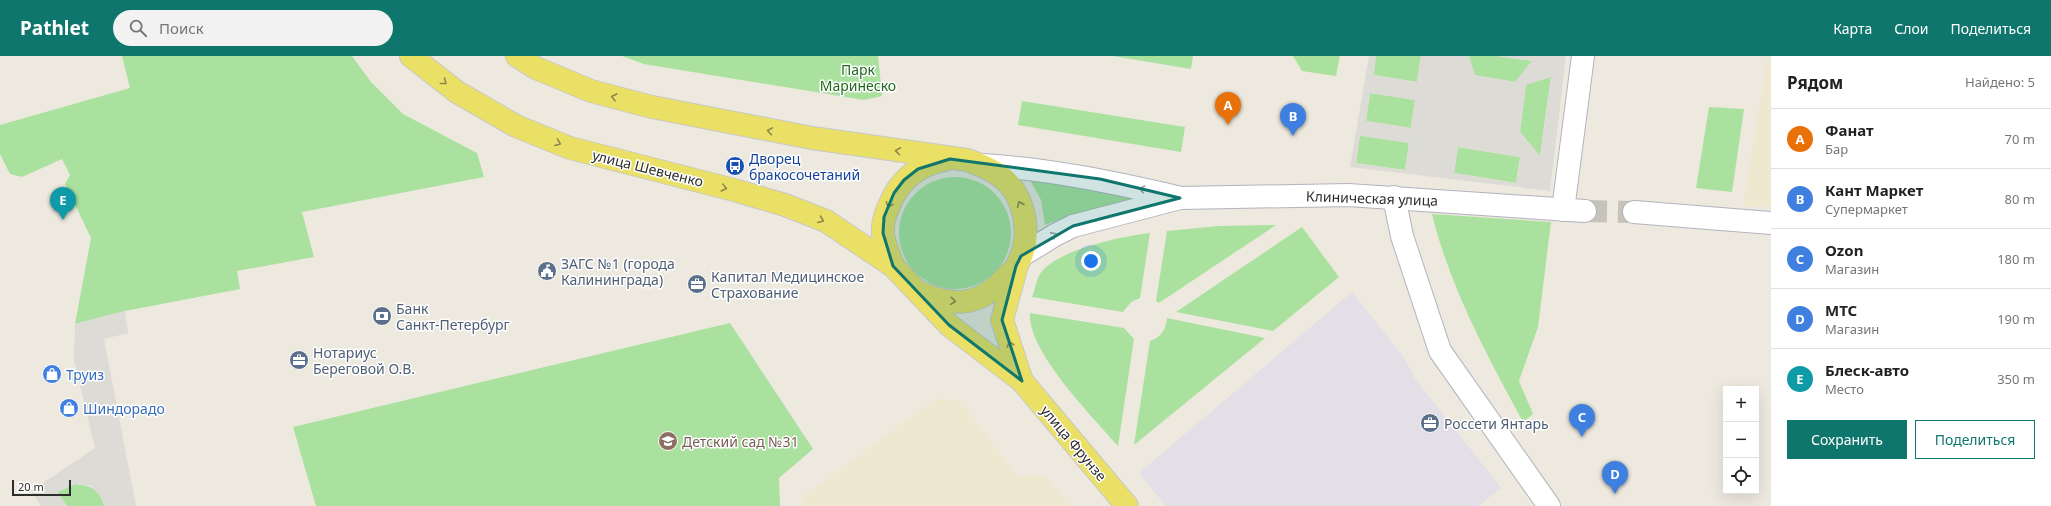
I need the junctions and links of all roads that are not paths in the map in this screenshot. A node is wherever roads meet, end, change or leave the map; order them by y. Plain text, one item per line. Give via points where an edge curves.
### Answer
1 (410, 56) edge
2 (517, 56) edge
3 (1583, 56) edge
4 (950, 159) junction
5 (983, 165) junction
6 (1394, 197) junction
7 (1180, 198) junction
8 (1637, 212) tunnel mouth
9 (1771, 223) edge
10 (1019, 261) junction
11 (893, 266) junction
12 (916, 290) junction
13 (1022, 381) junction
14 (1127, 506) edge
15 (1549, 506) edge

1 -> 11 main road, улица Шевченко via 457,92 516,126 570,148 785,205 826,221
4 -> 2 main road, улица Шевченко via 783,133 591,92 536,68
3 - 6 street, Клиническая улица via 1577,211
4 - 5 main road, улица Шевченко via 967,160
4 -> 11 main road, улица Шевченко via 933,162 918,169 904,180 894,193 884,217 883,234
7 -> 5 street, Клиническая улица via 1100,179 1017,167
10 -> 5 main road, улица Шевченко via 1026,234 1024,213 1015,193 1001,176
6 - 7 street, Клиническая улица via 1337,194
6 - 15 street via 1402,236 1440,351
10 -> 7 street, Клиническая улица via 1055,234 1073,226
8 - 9 street
12 -> 10 main road, улица Шевченко via 937,300 970,300 992,291
13 -> 10 main road, улица Фрунзе via 1002,320
11 - 12 main road, улица Шевченко
12 - 13 main road, улица Фрунзе via 949,325
13 - 14 main road, улица Фрунзе

